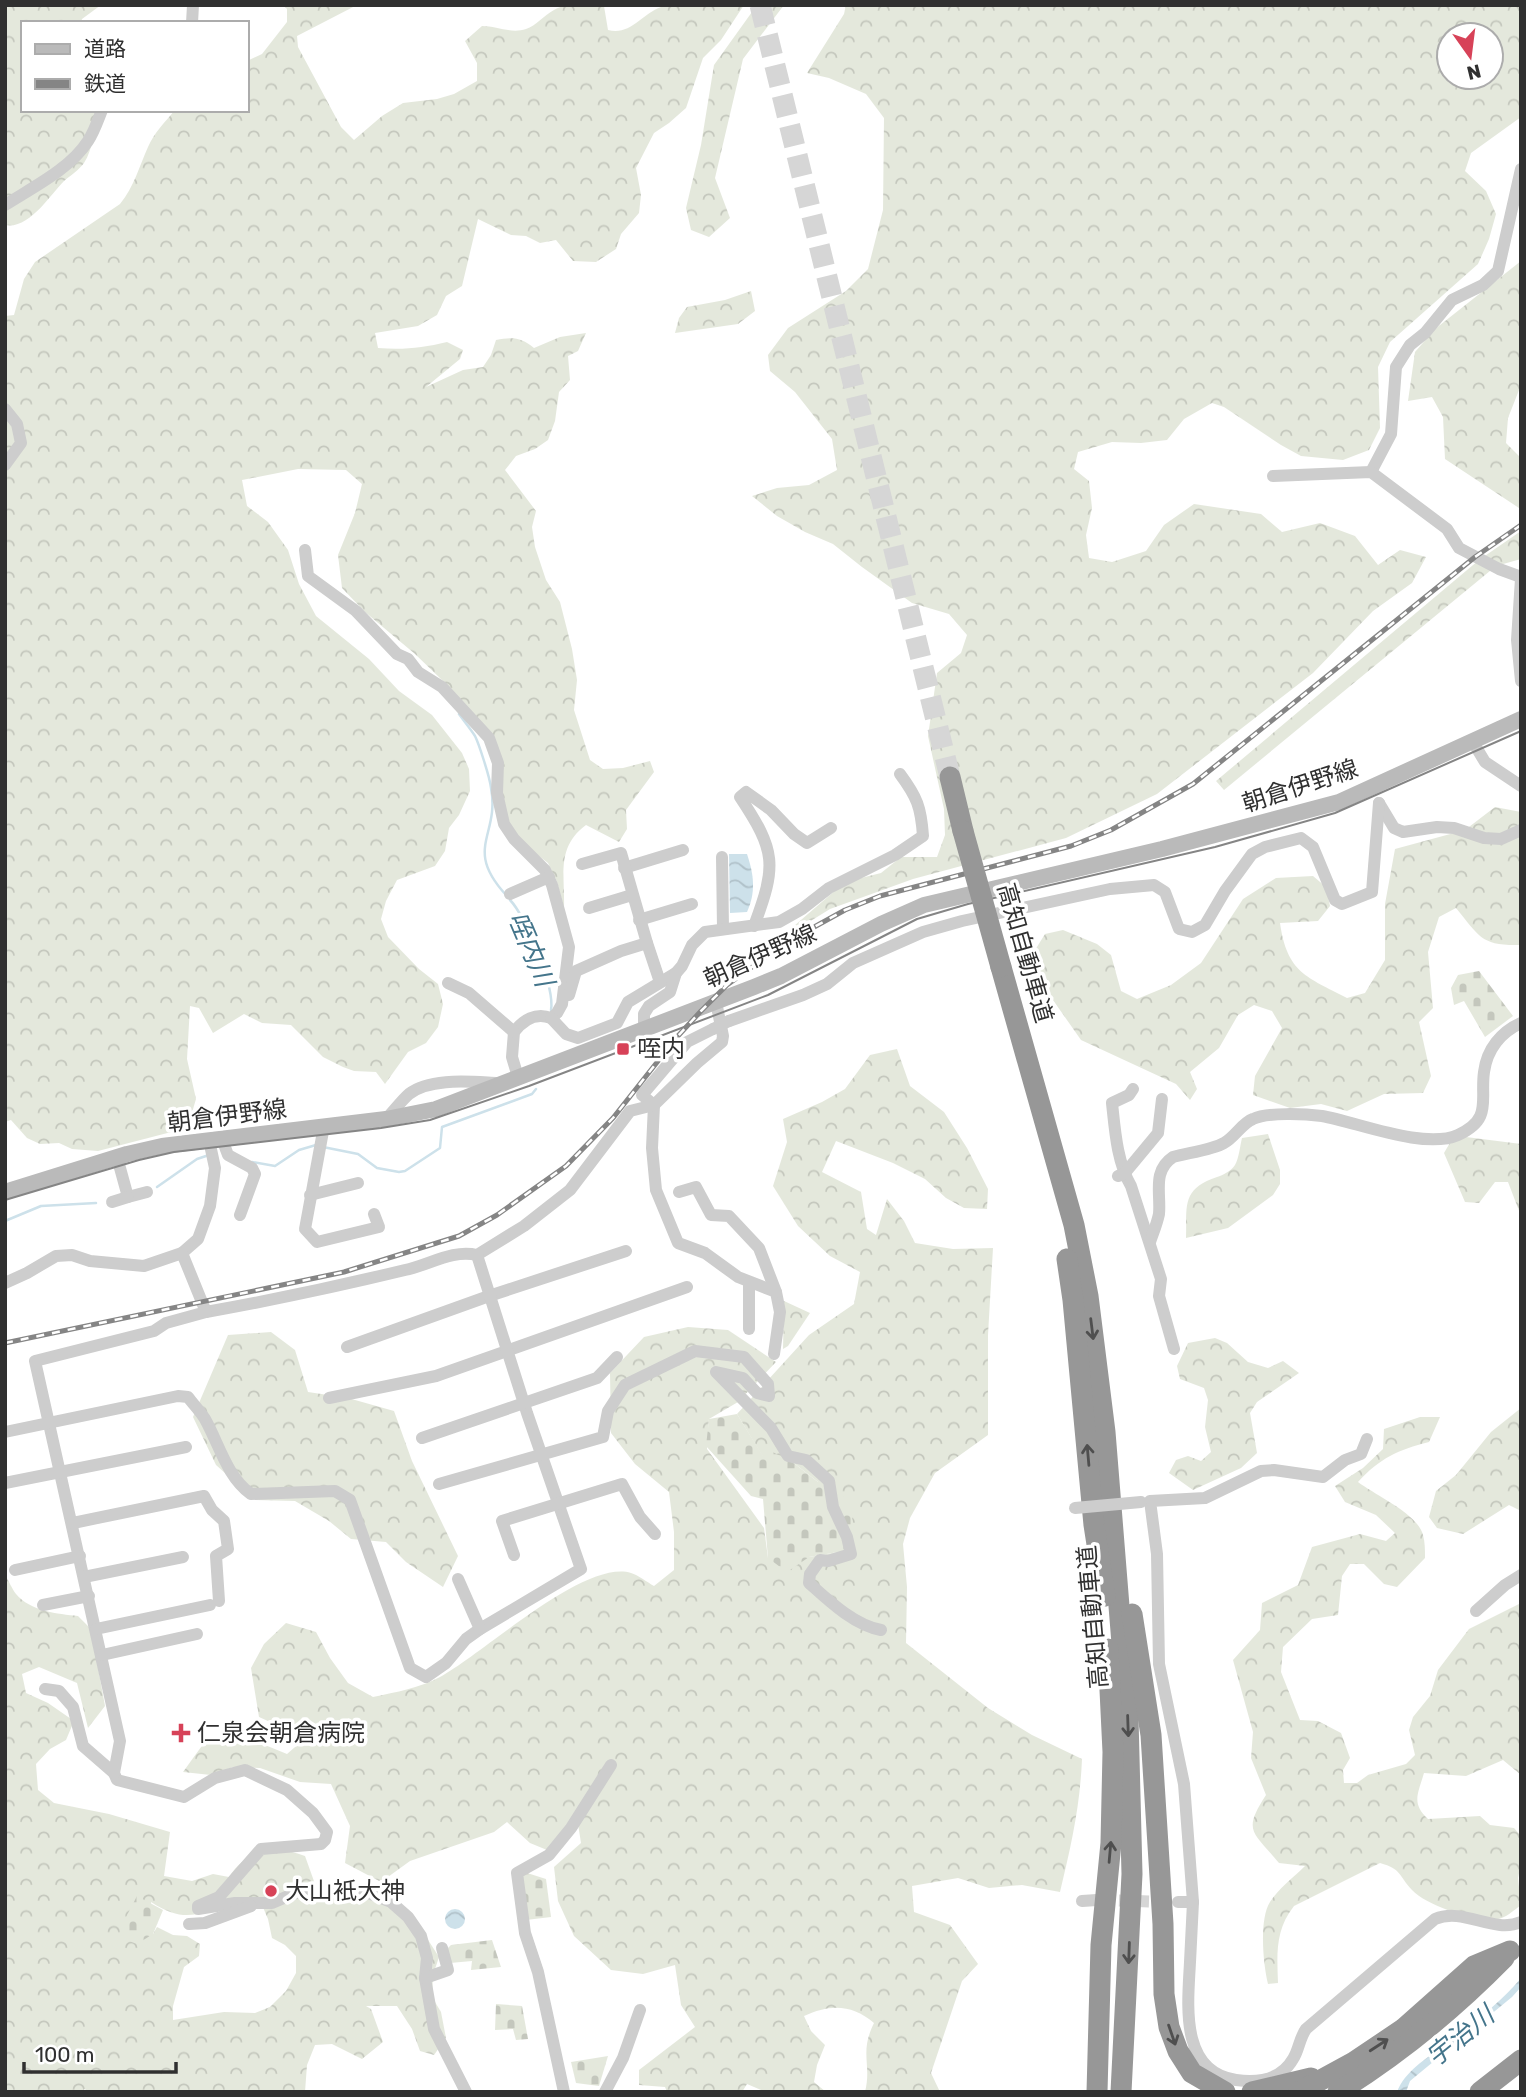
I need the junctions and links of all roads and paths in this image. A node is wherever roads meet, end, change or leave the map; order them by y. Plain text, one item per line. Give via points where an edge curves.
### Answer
1 (101, 112) edge
2 (1521, 169) edge
3 (5, 205) edge
4 (5, 408) edge
5 (5, 465) edge
6 (1371, 472) junction
7 (1273, 476) dead end
8 (305, 550) dead end
9 (1521, 578) edge
10 (1521, 681) edge
11 (1521, 719) edge
12 (1472, 742) junction
13 (900, 774) dead end
14 (950, 777) tunnel mouth
15 (1374, 786) junction
16 (1521, 786) edge
17 (1379, 803) junction
18 (831, 828) dead end
19 (1521, 830) edge
20 (683, 850) dead end
21 (722, 857) dead end
22 (582, 864) dead end
23 (624, 868) junction
24 (548, 877) junction
25 (510, 894) dead end
26 (632, 895) junction
27 (692, 904) dead end
28 (589, 908) dead end
29 (639, 920) junction
30 (754, 926) junction
31 (723, 929) junction
32 (647, 943) junction
33 (676, 973) junction
34 (660, 982) junction
35 (448, 984) dead end
36 (716, 1002) junction
37 (562, 1004) junction
38 (551, 1018) junction
39 (1521, 1023) edge
40 (644, 1029) junction
41 (514, 1032) junction
42 (511, 1080) junction
43 (1133, 1090) dead end
44 (1162, 1099) dead end
45 (654, 1105) junction
46 (386, 1119) junction
47 (322, 1139) junction
48 (1050, 1143) junction
49 (218, 1149) junction
50 (117, 1157) junction
51 (1121, 1175) junction
52 (358, 1184) dead end
53 (5, 1192) edge
54 (147, 1192) dead end
55 (679, 1192) dead end
56 (310, 1195) junction
57 (128, 1198) junction
58 (112, 1202) dead end
59 (374, 1214) dead end
60 (240, 1215) dead end
61 (1150, 1241) junction
62 (626, 1251) dead end
63 (182, 1252) junction
64 (477, 1255) junction
65 (6, 1278) edge
66 (749, 1282) junction
67 (687, 1287) dead end
68 (776, 1292) junction
69 (489, 1296) junction
70 (206, 1312) junction
71 (749, 1329) dead end
72 (347, 1347) dead end
73 (1174, 1349) dead end
74 (508, 1350) junction
75 (774, 1354) dead end
76 (617, 1357) dead end
77 (329, 1398) dead end
78 (524, 1402) junction
79 (48, 1422) junction
80 (5, 1432) edge
81 (1105, 1432) junction
82 (422, 1438) dead end
83 (1367, 1438) dead end
84 (186, 1447) dead end
85 (541, 1455) junction
86 (60, 1471) junction
87 (5, 1483) edge
88 (439, 1484) dead end
89 (1146, 1501) junction
90 (558, 1504) junction
91 (1075, 1508) dead end
92 (73, 1523) junction
93 (655, 1534) dead end
94 (514, 1555) dead end
95 (80, 1556) junction
96 (183, 1557) dead end
97 (15, 1570) dead end
98 (1521, 1575) edge
99 (84, 1577) junction
100 (458, 1579) dead end
101 (89, 1596) junction
102 (43, 1605) dead end
103 (1475, 1611) dead end
104 (96, 1629) junction
105 (480, 1629) junction
106 (881, 1630) dead end
107 (197, 1634) dead end
108 (102, 1655) junction
109 (45, 1689) dead end
110 (611, 1765) dead end
111 (114, 1773) junction
112 (1097, 1900) tunnel mouth
113 (1082, 1901) dead end
114 (1178, 1902) tunnel mouth
115 (1193, 1902) junction
116 (258, 1903) junction
117 (1521, 1922) edge
118 (189, 1924) dead end
119 (1515, 1947) edge
120 (442, 1948) dead end
121 (425, 1978) junction
122 (640, 2010) dead end
123 (1098, 2023) junction
124 (1521, 2060) edge
125 (1354, 2062) junction
126 (568, 2090) edge
127 (466, 2092) edge
128 (605, 2092) edge
129 (1085, 2092) edge
130 (1097, 2092) edge
131 (1121, 2092) edge
132 (1225, 2092) edge
133 (1252, 2092) edge
134 (1299, 2092) edge
135 (1338, 2092) edge
136 (1480, 2092) edge

1 - 3 street via 90,139 66,165
2 - 6 street via 1498,271 1483,285 1452,300 1396,367 1391,433
4 - 5 street via 17,425 21,443
6 - 7 street
6 - 9 street via 1447,529 1459,548
8 - 24 street via 308,576 356,611 484,731 496,751 497,793 507,832
9 - 10 street via 1517,640
11 - 12 main road, 朝倉伊野線
12 - 15 main road, 朝倉伊野線
12 - 16 street via 1485,762
13 - 30 street via 917,798 923,836 829,888 779,922
14 - 48 highway, 高知自動車道, bridge
15 - 17 street
15 - 36 main road, 朝倉伊野線 via 1303,813 924,905 781,976
17 - 19 street via 1394,828 1403,832 1454,828 1501,839
17 - 45 street, bridge via 1372,892 1342,904 1335,900 1313,847 1301,838 1252,853 1205,925 1192,932 1179,929 1166,892 1154,885 1110,888 923,932 853,963 827,984 687,1042 642,1095
18 - 30 street via 807,842 746,792 740,797 765,838 770,862 768,888
20 - 23 street
21 - 31 street
22 - 23 street via 621,853
23 - 26 street
24 - 25 street
24 - 37 street via 569,947
26 - 28 street
26 - 29 street
27 - 29 street
29 - 32 street
30 - 31 street
31 - 33 street via 697,937
32 - 34 street
32 - 37 street via 576,971 572,992
33 - 34 street
33 - 40 street via 670,992 644,1014
34 - 38 street via 628,1002 617,1023 578,1038 566,1034
35 - 41 street via 469,993
36 - 40 main road, 朝倉伊野線
36 - 45 street via 722,1042
37 - 38 street
38 - 41 street via 531,1017
39 - 61 street via 1503,1033 1490,1049 1483,1111 1471,1128 1434,1139 1374,1131 1322,1116 1286,1114 1252,1119 1223,1144 1166,1161 1158,1181 1159,1212
40 - 42 main road, 朝倉伊野線
41 - 42 street
42 - 46 main road, 朝倉伊野線 via 436,1109
42 - 46 street via 458,1081 421,1088
43 - 51 street via 1112,1103
44 - 51 street via 1158,1133
45 - 64 street via 630,1111 569,1190
45 - 66 street via 656,1191 678,1243 705,1253
46 - 47 main road, 朝倉伊野線
47 - 49 main road, 朝倉伊野線
47 - 56 street
48 -> 81 highway, 高知自動車道 via 1074,1225 1088,1296
123 -> 48 highway, 高知自動車道 via 1111,1843 1109,1654 1073,1300
49 - 50 main road, 朝倉伊野線 via 163,1146
49 - 60 street via 253,1168 255,1174
49 - 63 street via 210,1206 198,1239
50 - 53 main road, 朝倉伊野線
50 - 57 street
51 - 61 street via 1131,1186
52 - 56 street
54 - 57 street
55 - 68 street via 696,1187 711,1215 729,1216 759,1248
56 - 59 street via 305,1229 317,1242 379,1227
57 - 58 street
61 - 73 street
62 - 69 street
63 - 65 street via 144,1266 56,1256 27,1273
63 - 70 street
64 - 69 street
64 - 70 street via 463,1251 404,1271
66 - 68 street
66 - 71 street
67 - 74 street
68 - 75 street via 780,1312
69 - 72 street
69 - 74 street
70 - 79 street via 154,1331 35,1361
74 - 77 street via 436,1376
74 - 78 street
76 - 78 street via 597,1378
78 - 82 street
78 - 85 street
79 - 80 street
79 - 86 street
79 - 105 street via 188,1397 232,1474 251,1494 335,1491 350,1500 410,1668 426,1677
81 -> 131 highway, 高知自動車道 via 1128,1718 1131,1822
81 -> 132 highway via 1151,1735 1169,2027 1192,2073
83 - 89 street via 1361,1454 1323,1477 1261,1471 1205,1498
84 - 86 street
85 - 88 street
85 - 90 street
85 - 106 street via 603,1437 608,1411 625,1385 695,1350 744,1357 768,1384 769,1396 757,1393 743,1378 716,1372 771,1428 788,1456 806,1460 829,1481 833,1507 847,1537 851,1554 820,1560 808,1583 832,1604 871,1629
86 - 87 street
86 - 92 street
89 - 91 street, bridge
89 - 115 street via 1157,1554 1159,1664 1184,1784
90 - 93 street via 622,1484
90 - 94 street via 502,1521
90 - 105 street via 581,1569
92 - 95 street
92 - 104 street via 204,1496 224,1521 228,1549 216,1556 214,1603
95 - 97 street
95 - 99 street
96 - 99 street
98 - 103 street
99 - 101 street
100 - 105 street
101 - 102 street
101 - 104 street
104 - 108 street
107 - 108 street
108 - 111 street via 120,1741
109 - 111 street via 59,1691 74,1707 83,1746
110 - 126 street via 572,1828 548,1855 517,1873 525,1933
111 - 116 street via 117,1780 184,1797 215,1778 245,1770 300,1800 327,1832 325,1840 261,1849 219,1896 198,1909
112 - 113 street
114 - 115 street
115 - 117 street via 1187,2017 1192,2039 1213,2071 1225,2078 1252,2081 1285,2070 1306,2029 1435,1919 1446,1915 1496,1924
116 - 118 street via 205,1923
116 - 121 street via 321,1888 368,1893 391,1902 421,1936 427,1958
125 -> 119 highway via 1403,2029 1474,1966
119 - 135 highway via 1411,2043
120 - 121 street via 448,1970
121 - 127 street via 434,2029
122 - 128 street
123 - 129 highway
123 - 130 highway, 高知自動車道
124 - 136 highway
125 - 133 highway via 1307,2080
125 - 134 highway

